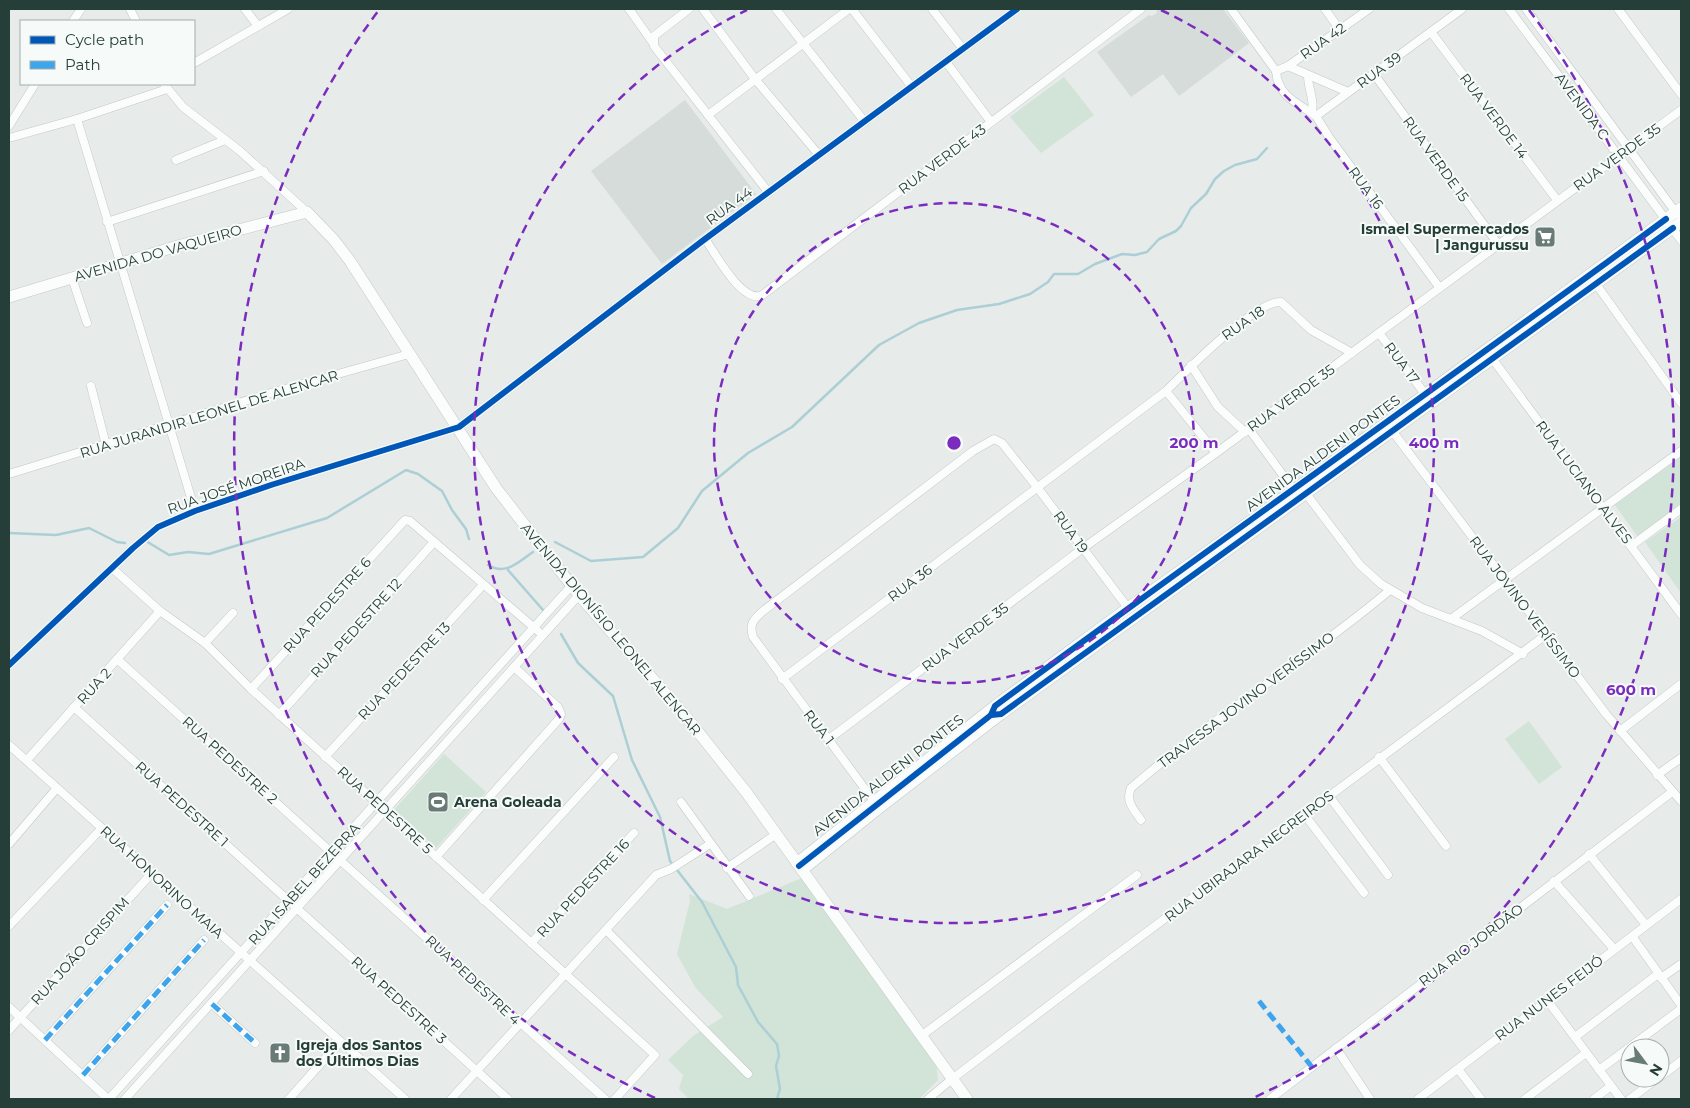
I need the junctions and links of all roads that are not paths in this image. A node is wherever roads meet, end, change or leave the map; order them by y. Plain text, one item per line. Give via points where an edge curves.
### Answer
1 (81, 9) edge
2 (245, 9) edge
3 (288, 9) edge
4 (628, 9) edge
5 (689, 9) edge
6 (704, 9) edge
7 (776, 9) edge
8 (850, 9) edge
9 (932, 9) edge
10 (1140, 9) edge
11 (1231, 9) edge
12 (1325, 9) edge
13 (1369, 9) edge
14 (1462, 9) edge
15 (1508, 9) edge
16 (1526, 9) edge
17 (1618, 9) edge
18 (1013, 10) edge
19 (74, 20) edge
20 (258, 26) junction
21 (1340, 30) junction
22 (1431, 32) junction
23 (653, 43) junction
24 (802, 43) junction
25 (963, 49) junction
26 (195, 62) edge
27 (946, 62) junction
28 (1288, 66) junction
29 (1276, 71) junction
30 (1374, 74) junction
31 (1308, 76) junction
32 (756, 79) junction
33 (34, 85) edge
34 (166, 86) edge
35 (912, 87) junction
36 (1348, 92) junction
37 (1681, 94) edge
38 (1681, 110) edge
39 (708, 115) junction
40 (1314, 115) junction
41 (77, 119) junction
42 (865, 122) junction
43 (991, 122) junction
44 (9, 124) edge
45 (9, 138) edge
46 (225, 140) junction
47 (1629, 149) junction
48 (819, 155) junction
49 (1618, 155) junction
50 (176, 160) dead end
51 (264, 171) junction
52 (769, 193) junction
53 (1557, 200) junction
54 (308, 212) junction
55 (1676, 218) edge
56 (107, 222) junction
57 (705, 238) junction
58 (1681, 240) edge
59 (1498, 244) junction
60 (121, 264) junction
61 (72, 278) junction
62 (1596, 284) junction
63 (1440, 288) junction
64 (9, 297) edge
65 (87, 323) dead end
66 (1380, 333) junction
67 (1352, 353) junction
68 (409, 354) junction
69 (1489, 354) junction
70 (1191, 365) junction
71 (91, 386) dead end
72 (1166, 391) junction
73 (1425, 394) junction
74 (1681, 403) edge
75 (168, 425) junction
76 (458, 427) junction
77 (1247, 430) junction
78 (1393, 432) junction
79 (106, 445) junction
80 (1681, 451) edge
81 (1216, 453) junction
82 (9, 474) edge
83 (1037, 487) junction
84 (1300, 492) junction
85 (1603, 508) junction
86 (1681, 509) edge
87 (195, 511) junction
88 (434, 542) junction
89 (1631, 546) junction
90 (1082, 549) junction
91 (112, 568) junction
92 (1504, 579) junction
93 (483, 585) junction
94 (575, 590) junction
95 (1390, 590) junction
96 (1128, 608) junction
97 (160, 611) junction
98 (233, 613) dead end
99 (1681, 614) edge
100 (1451, 619) junction
101 (534, 628) junction
102 (1547, 634) junction
103 (542, 635) junction
104 (205, 643) junction
105 (759, 647) joint
106 (1523, 654) junction
107 (118, 659) junction
108 (9, 665) edge
109 (514, 667) junction
110 (782, 679) junction
111 (1681, 684) edge
112 (250, 689) junction
113 (74, 707) junction
114 (279, 714) junction
115 (1620, 731) junction
116 (829, 739) junction
117 (9, 745) edge
118 (325, 757) junction
119 (614, 757) dead end
120 (1379, 757) junction
121 (1681, 758) edge
122 (27, 760) junction
123 (1657, 775) junction
124 (57, 788) junction
125 (1672, 792) junction
126 (1329, 796) junction
127 (681, 802) dead end
128 (1681, 802) edge
129 (377, 804) junction
130 (876, 804) junction
131 (386, 811) junction
132 (1304, 814) junction
133 (1141, 820) dead end
134 (101, 829) junction
135 (634, 832) dead end
136 (775, 835) junction
137 (9, 844) edge
138 (710, 844) junction
139 (1446, 846) dead end
140 (333, 852) junction
141 (1589, 854) junction
142 (436, 856) junction
143 (342, 860) junction
144 (799, 866) junction
145 (727, 868) junction
146 (152, 873) junction
147 (1137, 875) dead end
148 (1388, 875) dead end
149 (1554, 881) junction
150 (1364, 893) dead end
151 (749, 896) dead end
152 (1681, 899) edge
153 (289, 900) junction
154 (483, 900) junction
155 (167, 905) dead end
156 (298, 909) junction
157 (1646, 925) junction
158 (9, 926) edge
159 (606, 930) junction
160 (1632, 936) junction
161 (204, 940) dead end
162 (531, 943) junction
163 (1614, 949) junction
164 (241, 953) junction
165 (251, 962) junction
166 (1681, 964) edge
167 (565, 974) junction
168 (1659, 976) junction
169 (1547, 1000) junction
170 (212, 1004) junction
171 (1681, 1005) edge
172 (9, 1007) edge
173 (1681, 1009) edge
174 (20, 1017) junction
175 (519, 1023) junction
176 (176, 1025) junction
177 (9, 1030) edge
178 (185, 1033) junction
179 (921, 1036) junction
180 (1575, 1037) junction
181 (45, 1040) junction
182 (340, 1042) junction
183 (255, 1043) dead end
184 (1336, 1048) junction
185 (1586, 1053) junction
186 (1681, 1061) edge
187 (1458, 1069) junction
188 (1670, 1069) edge
189 (476, 1070) junction
190 (1599, 1070) junction
191 (748, 1074) dead end
192 (82, 1076) junction
193 (952, 1079) junction
194 (1611, 1086) junction
195 (1644, 1088) edge
196 (1535, 1096) edge
197 (109, 1099) edge
198 (125, 1099) edge
199 (289, 1099) edge
200 (405, 1099) edge
201 (451, 1099) edge
202 (508, 1099) edge
203 (605, 1099) edge
204 (615, 1099) edge
205 (928, 1099) edge
206 (967, 1099) edge
207 (1270, 1099) edge
208 (1370, 1099) edge
209 (1418, 1099) edge
210 (1481, 1099) edge
211 (1525, 1099) edge
212 (1594, 1099) edge
213 (1621, 1099) edge
214 (1630, 1099) edge

1 - 19 street
2 - 20 street
3 - 20 street
4 - 23 street
5 - 23 street via 654,36
6 - 32 street
7 - 24 street
8 - 24 street
8 - 35 street
9 - 25 street
10 - 43 street, RUA VERDE 43
11 - 29 street
12 - 21 street
13 - 21 street, RUA 42
14 - 22 street, RUA 39
15 - 49 street, AVENIDA C
16 - 47 street, AVENIDA C
17 - 37 street
18 - 25 street, RUA 44
20 - 26 street
21 - 28 street, RUA 42
22 - 30 street, RUA 39
22 - 53 street, RUA VERDE 14
23 - 39 street
24 - 32 street
24 - 42 street
25 - 27 street, RUA 44
27 - 35 street, RUA 44
27 - 43 street
28 - 29 street, RUA 42
28 - 31 street
29 - 40 street via 1277,82 1285,94
30 - 36 street, RUA 39
30 - 59 street, RUA VERDE 15
31 - 36 street
31 - 40 street
32 - 39 street
32 - 48 street
33 - 44 street
34 - 41 street
34 - 46 street, AVENIDA DIONÍSIO LEONEL ALENCAR via 190,113
35 - 42 street, RUA 44
36 - 40 street, RUA 39
38 - 47 street, RUA VERDE 35
39 - 52 street
40 - 63 street, RUA 16
41 - 45 street
41 - 56 street
42 - 48 street, RUA 44
43 - 57 street, RUA VERDE 43 via 766,294 752,297 741,290
46 - 50 street
46 - 51 street, AVENIDA DIONÍSIO LEONEL ALENCAR
47 - 49 street, RUA VERDE 35
47 - 55 street, AVENIDA C
48 - 52 street, RUA 44
49 - 53 street, RUA VERDE 35
49 - 55 street, AVENIDA C
51 - 54 street, AVENIDA DIONÍSIO LEONEL ALENCAR
51 - 56 street
52 - 57 street, RUA 44
53 - 59 street, RUA VERDE 35
54 - 60 main road, AVENIDA DO VAQUEIRO
54 - 68 main road, AVENIDA DIONÍSIO LEONEL ALENCAR via 340,248
55 - 58 street
55 - 62 main road, AVENIDA ALDENI PONTES
55 - 69 main road, AVENIDA ALDENI PONTES
56 - 60 street
57 - 76 street, RUA 44
59 - 63 street, RUA VERDE 35
60 - 61 main road, AVENIDA DO VAQUEIRO
60 - 75 street
61 - 64 main road, AVENIDA DO VAQUEIRO
61 - 65 street
62 - 69 main road, AVENIDA ALDENI PONTES
62 - 74 street
63 - 66 street, RUA VERDE 35
66 - 67 street, RUA VERDE 35
66 - 73 street, RUA 17
67 - 70 street, RUA 18 via 1317,334 1285,304 1277,302 1269,304 1216,342
67 - 77 street, RUA VERDE 35
68 - 75 street, RUA JURANDIR LEONEL DE ALENCAR
68 - 76 main road, AVENIDA DIONÍSIO LEONEL ALENCAR
69 - 73 main road, AVENIDA ALDENI PONTES
69 - 78 main road, AVENIDA ALDENI PONTES
69 - 85 street, RUA LUCIANO ALVES
70 - 72 street, RUA 18
70 - 77 street via 1222,411
71 - 79 street
72 - 81 street
72 - 83 street, RUA 18
73 - 84 main road, AVENIDA ALDENI PONTES
75 - 79 street, RUA JURANDIR LEONEL DE ALENCAR
75 - 87 street
76 - 87 street, RUA JOSÉ MOREIRA
76 - 94 main road, AVENIDA DIONÍSIO LEONEL ALENCAR via 506,502
77 - 81 street, RUA VERDE 35
77 - 84 street
78 - 84 main road, AVENIDA ALDENI PONTES
78 - 92 street, RUA JOVINO VERÍSSIMO
79 - 82 street, RUA JURANDIR LEONEL DE ALENCAR
80 - 85 street
81 - 90 street, RUA VERDE 35
83 - 90 street, RUA 19
83 - 105 street, RUA 19 via 1002,443 994,439 958,462 752,620 751,631
83 - 110 street, RUA 36
84 - 95 street via 1360,565
84 - 96 main road, AVENIDA ALDENI PONTES
84 - 130 main road, AVENIDA ALDENI PONTES
85 - 89 street, RUA LUCIANO ALVES
85 - 92 street
86 - 89 street
87 - 91 street, RUA JOSÉ MOREIRA via 158,527
88 - 93 street
88 - 112 street, RUA PEDESTRE 6 via 410,521 403,521
88 - 114 street, RUA PEDESTRE 12
89 - 99 street, RUA LUCIANO ALVES
90 - 96 street, RUA 19
90 - 116 street, RUA VERDE 35
91 - 97 street, RUA PEDESTRE 5
91 - 108 street, RUA JOSÉ MOREIRA
92 - 100 street
92 - 102 street, RUA JOVINO VERÍSSIMO
93 - 101 street
93 - 118 street, RUA PEDESTRE 13
94 - 101 street, RUA ISABEL BEZERRA
94 - 103 street, RUA ISABEL BEZERRA
94 - 136 main road, AVENIDA DIONÍSIO LEONEL ALENCAR via 699,733
95 - 100 street via 1422,608
95 - 133 street, TRAVESSA JOVINO VERÍSSIMO via 1163,760 1131,788 1130,803
96 - 130 main road, AVENIDA ALDENI PONTES via 995,706
97 - 104 street, RUA PEDESTRE 5
97 - 107 street, RUA 2
98 - 104 street
100 - 106 street via 1502,641
101 - 103 street
101 - 129 street, RUA ISABEL BEZERRA
102 - 106 street, RUA UBIRAJARA NEGREIROS
102 - 115 street, RUA JOVINO VERÍSSIMO
103 - 109 street, RUA ISABEL BEZERRA
104 - 112 street, RUA PEDESTRE 5
105 - 110 street, RUA 1
106 - 120 street, RUA UBIRAJARA NEGREIROS
107 - 113 street, RUA 2
107 - 140 street, RUA PEDESTRE 2
109 - 131 street, RUA ISABEL BEZERRA
109 - 142 street via 558,708 559,719
110 - 116 street, RUA 1
111 - 115 street
112 - 114 street, RUA PEDESTRE 5
113 - 122 street, RUA 2
113 - 153 street, RUA PEDESTRE 1
114 - 118 street, RUA PEDESTRE 5
115 - 123 street, RUA JOVINO VERÍSSIMO
116 - 130 street, RUA 1
117 - 122 street, RUA HONORINO MAIA
118 - 129 street, RUA PEDESTRE 5
119 - 154 street
120 - 126 street, RUA UBIRAJARA NEGREIROS
120 - 139 street
121 - 123 street
122 - 124 street, RUA HONORINO MAIA
123 - 125 street, RUA JOVINO VERÍSSIMO
124 - 134 street, RUA HONORINO MAIA
124 - 137 street
125 - 128 street, RUA JOVINO VERÍSSIMO
125 - 141 street, RUA RIO JORDÃO
126 - 132 street, RUA UBIRAJARA NEGREIROS
126 - 148 street
127 - 138 street
129 - 131 street, RUA PEDESTRE 5
129 - 140 street, RUA ISABEL BEZERRA
130 - 144 main road, AVENIDA ALDENI PONTES
131 - 142 street, RUA PEDESTRE 5
131 - 143 street, RUA ISABEL BEZERRA
132 - 150 street
132 - 193 street, RUA UBIRAJARA NEGREIROS
134 - 146 street, RUA HONORINO MAIA
134 - 158 street
135 - 162 street, RUA PEDESTRE 16
136 - 144 main road, AVENIDA DIONÍSIO LEONEL ALENCAR
136 - 145 street
138 - 145 street
138 - 159 street via 668,871 656,875
140 - 143 street, RUA PEDESTRE 2
140 - 153 street, RUA ISABEL BEZERRA
141 - 149 street, RUA RIO JORDÃO
141 - 157 street
142 - 154 street, RUA PEDESTRE 5
143 - 156 street, RUA ISABEL BEZERRA
143 - 175 street, RUA PEDESTRE 4
144 - 179 main road, AVENIDA DIONÍSIO LEONEL ALENCAR
145 - 151 street
146 - 164 street, RUA HONORINO MAIA
146 - 174 street, RUA JOÃO CRISPIM
147 - 179 street
149 - 163 street
149 - 184 street, RUA RIO JORDÃO
152 - 157 street, RUA NUNES FEIJÓ
153 - 156 street, RUA PEDESTRE 3
153 - 164 street, RUA ISABEL BEZERRA
154 - 162 street, RUA PEDESTRE 5
155 - 181 street
156 - 165 street, RUA ISABEL BEZERRA
156 - 189 street, RUA PEDESTRE 3
157 - 160 street, RUA NUNES FEIJÓ
159 - 167 street
159 - 191 street
160 - 163 street, RUA NUNES FEIJÓ
160 - 168 street
161 - 192 street
162 - 167 street, RUA PEDESTRE 5
163 - 169 street, RUA NUNES FEIJÓ
164 - 165 street, RUA HONORINO MAIA
164 - 176 street, RUA ISABEL BEZERRA
165 - 170 street, RUA ISABEL BEZERRA
165 - 182 street, RUA HONORINO MAIA
166 - 168 street
167 - 175 street
167 - 204 street, RUA PEDESTRE 5 via 655,1055
168 - 171 street
168 - 180 street
169 - 180 street
169 - 187 street, RUA NUNES FEIJÓ
170 - 178 street, RUA ISABEL BEZERRA
170 - 183 street
172 - 174 street
173 - 190 street
174 - 177 street, RUA JOÃO CRISPIM
174 - 181 street
175 - 189 street
175 - 203 street, RUA PEDESTRE 4
176 - 178 street
176 - 197 street, RUA ISABEL BEZERRA
178 - 198 street, RUA ISABEL BEZERRA
179 - 193 main road, AVENIDA DIONÍSIO LEONEL ALENCAR
180 - 185 street
181 - 192 street
182 - 199 street
182 - 200 street, RUA HONORINO MAIA
184 - 207 street, RUA RIO JORDÃO
184 - 208 street
185 - 190 street
185 - 196 street
186 - 188 street
187 - 209 street, RUA NUNES FEIJÓ
187 - 210 street
189 - 201 street
189 - 202 street, RUA PEDESTRE 3
190 - 194 street
192 - 197 street
193 - 205 street, RUA UBIRAJARA NEGREIROS
193 - 206 main road, AVENIDA DIONÍSIO LEONEL ALENCAR
194 - 212 street
194 - 213 street
195 - 214 street
196 - 211 street

